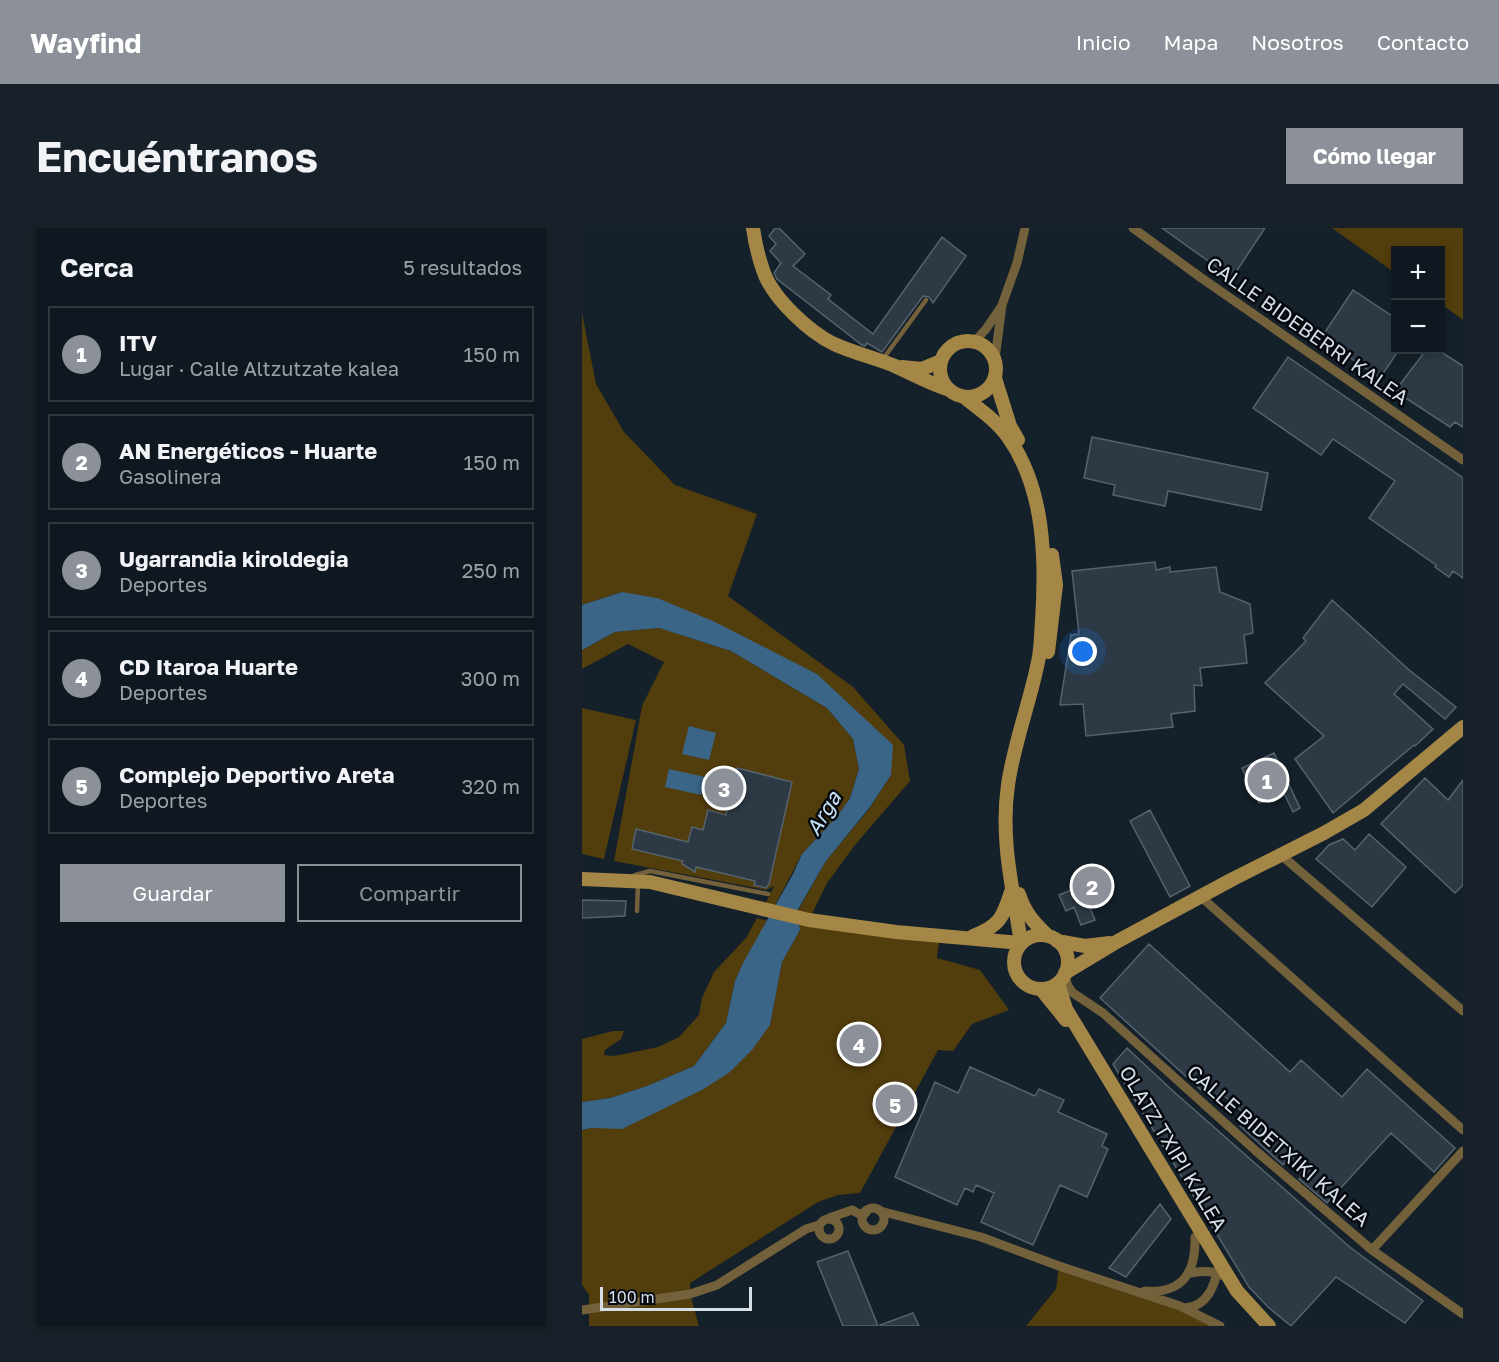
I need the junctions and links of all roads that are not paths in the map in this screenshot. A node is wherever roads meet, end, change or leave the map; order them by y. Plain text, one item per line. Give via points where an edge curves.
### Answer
1 (1025, 228) edge
2 (1133, 228) edge
3 (753, 230) edge
4 (926, 300) dead end
5 (1002, 305) junction
6 (975, 341) junction
7 (995, 359) junction
8 (941, 361) junction
9 (888, 364) junction
10 (995, 378) junction
11 (950, 390) junction
12 (964, 397) junction
13 (1463, 460) edge
14 (1463, 727) edge
15 (1281, 855) junction
16 (582, 879) edge
17 (634, 881) junction
18 (1011, 890) junction
19 (768, 894) dead end
20 (1200, 896) junction
21 (637, 911) dead end
22 (975, 937) junction
23 (1053, 938) junction
24 (1118, 941) junction
25 (1021, 943) junction
26 (1014, 961) junction
27 (1062, 977) junction
28 (1041, 989) junction
29 (1463, 1011) edge
30 (1463, 1130) edge
31 (1463, 1151) edge
32 (866, 1213) junction
33 (882, 1215) junction
34 (1195, 1237) junction
35 (1372, 1250) junction
36 (1218, 1268) junction
37 (1190, 1274) junction
38 (1178, 1286) junction
39 (1130, 1290) junction
40 (1182, 1307) junction
41 (582, 1310) edge
42 (1463, 1314) edge
43 (1220, 1326) edge
44 (1260, 1326) edge
45 (1269, 1326) edge

1 - 5 street
2 - 13 street, CALLE BIDEBERRI KALEA
3 - 9 street via 764,274 794,314 826,340
4 - 9 lane
5 - 6 street
5 - 7 street
6 - 7 street
6 - 8 street via 958,342
7 - 10 street
8 - 9 street via 922,369
8 - 11 street via 941,376
9 - 11 street
10 - 12 street via 987,391
10 - 23 street via 1010,426 1027,455 1043,504 1056,585 1048,659 1014,780 1011,820 1012,862 1023,905 1031,920
11 - 12 street
12 - 18 street via 1007,436 1021,460 1034,495 1044,546 1039,656 1008,783 1004,817
14 - 15 street via 1364,810
15 - 20 street
15 - 29 street
16 - 17 street
17 - 19 lane via 635,875 650,871
17 - 21 lane
17 - 22 street via 808,920 896,932
18 - 22 street via 1000,921
18 - 25 street
20 - 24 street
20 - 30 street
22 - 25 street
22 - 26 street via 1005,951
23 - 24 street via 1085,946
23 - 25 street via 1034,935
23 - 27 street via 1067,957
24 - 27 street
25 - 26 street
26 - 28 street via 1024,983
27 - 28 street
27 - 35 street, CALLE BIDETXIKI KALEA via 1073,993 1103,1013
27 - 36 street, OLATZ TXIPI KALEA via 1066,1009
28 - 34 street, OLATZ TXIPI KALEA via 1061,1012
31 - 35 street, CALLE BIDETXIKI KALEA
32 - 33 street via 874,1208
32 - 33 street via 864,1223 872,1229 879,1228
32 - 41 street via 852,1210 806,1229 717,1285 690,1294
33 - 39 street via 897,1214 981,1237
34 - 36 street, OLATZ TXIPI KALEA
34 - 37 street
35 - 42 street
36 - 37 street
36 - 40 street via 1215,1284 1202,1301
36 - 44 street, OLATZ TXIPI KALEA
36 - 45 street, OLATZ TXIPI KALEA
37 - 38 street
38 - 39 street
38 - 40 street via 1175,1294
39 - 40 street
40 - 43 street

